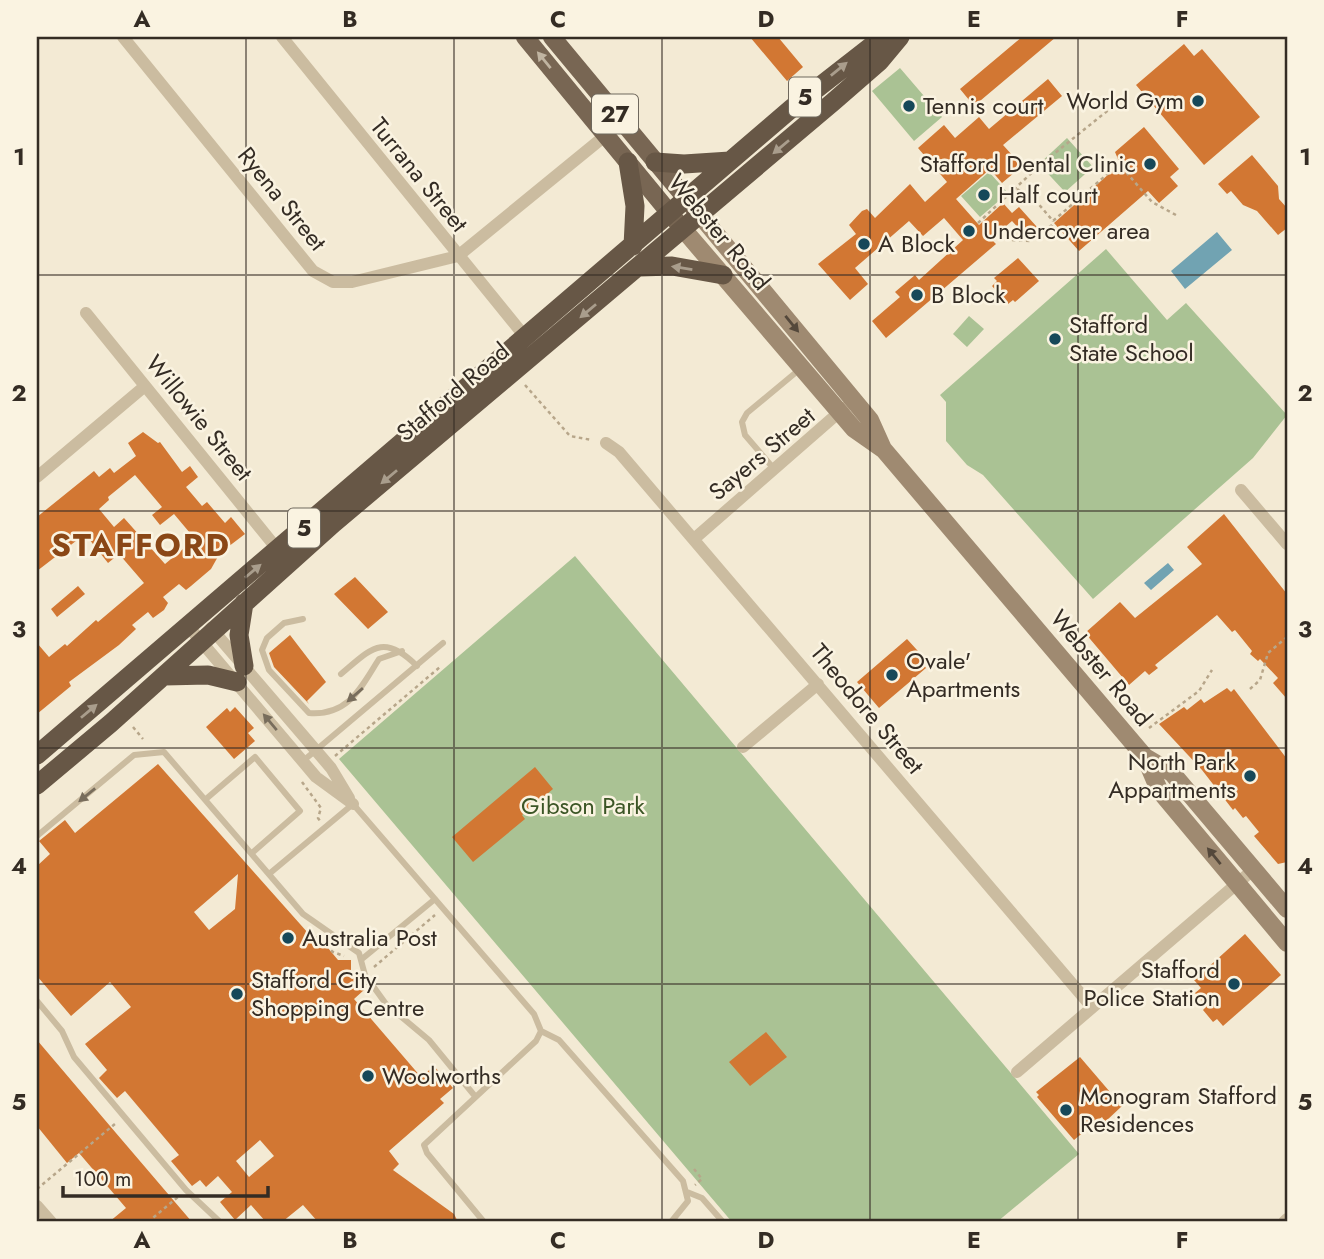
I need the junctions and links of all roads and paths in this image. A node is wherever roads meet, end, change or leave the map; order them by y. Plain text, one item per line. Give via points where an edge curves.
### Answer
1 (123, 37) edge
2 (282, 37) edge
3 (525, 37) edge
4 (552, 37) edge
5 (883, 37) edge
6 (900, 37) edge
7 (1122, 99) dead end
8 (606, 135) junction
9 (730, 161) junction
10 (628, 162) junction
11 (655, 162) junction
12 (1017, 189) junction
13 (687, 199) junction
14 (670, 213) junction
15 (1176, 215) dead end
16 (701, 216) junction
17 (1053, 221) junction
18 (978, 223) dead end
19 (684, 230) junction
20 (991, 239) dead end
21 (633, 246) junction
22 (458, 256) junction
23 (640, 267) junction
24 (723, 275) junction
25 (86, 313) dead end
26 (526, 338) junction
27 (801, 368) junction
28 (523, 382) dead end
29 (145, 386) junction
30 (851, 396) junction
31 (841, 414) junction
32 (606, 443) joint
33 (884, 450) junction
34 (775, 470) junction
35 (37, 477) edge
36 (1241, 489) dead end
37 (694, 539) junction
38 (1287, 544) edge
39 (278, 550) junction
40 (244, 603) junction
41 (303, 618) dead end
42 (194, 620) junction
43 (208, 637) junction
44 (1287, 637) edge
45 (443, 643) dead end
46 (402, 651) junction
47 (417, 666) junction
48 (440, 667) dead end
49 (1212, 670) dead end
50 (241, 674) junction
51 (341, 674) dead end
52 (164, 676) junction
53 (818, 684) junction
54 (1250, 689) dead end
55 (133, 727) dead end
56 (1149, 729) dead end
57 (143, 739) dead end
58 (743, 747) dead end
59 (316, 750) junction
60 (37, 755) edge
61 (1145, 757) junction
62 (332, 758) dead end
63 (303, 761) junction
64 (303, 782) dead end
65 (37, 785) edge
66 (206, 799) junction
67 (353, 804) junction
68 (320, 821) dead end
69 (37, 836) edge
70 (252, 853) junction
71 (1254, 869) junction
72 (269, 874) junction
73 (1237, 884) junction
74 (436, 899) junction
75 (1287, 909) edge
76 (435, 915) dead end
77 (1281, 921) edge
78 (1287, 943) edge
79 (362, 959) junction
80 (372, 969) dead end
81 (37, 1001) edge
82 (1091, 1006) junction
83 (541, 1031) junction
84 (1017, 1072) dead end
85 (474, 1095) junction
86 (124, 1116) junction
87 (694, 1170) dead end
88 (37, 1189) edge
89 (186, 1190) junction
90 (687, 1192) junction
91 (37, 1206) edge
92 (51, 1222) edge
93 (148, 1222) edge
94 (220, 1222) edge
95 (484, 1222) edge
96 (671, 1222) edge
97 (723, 1222) edge

1 - 22 street, Ryena Street via 313,271 332,282 352,282
2 - 22 street, Turrana Street
8 -> 3 main road, Webster Road / 27
4 - 11 main road, Webster Road / 27
9 -> 5 highway, Stafford Road / 5
6 -> 16 highway, Stafford Road / 5 via 880,61
7 - 12 path
8 - 10 main road, Webster Road / 27
8 - 22 street
9 - 11 highway
9 - 13 highway, Stafford Road / 5
10 - 14 main road, Webster Road / 27
10 - 21 highway via 635,206
11 - 13 main road, Webster Road / 27
12 - 17 path via 1036,201
12 - 18 path
13 - 14 highway, Stafford Road / 5
13 - 16 main road, Webster Road / 27
14 - 19 main road, Webster Road / 27
14 - 21 highway, Stafford Road / 5
15 - 17 path via 1152,202 1119,163
16 - 19 highway, Stafford Road / 5
16 -> 30 main road, Webster Road
17 - 20 path via 1031,241
19 - 23 highway, Stafford Road / 5
19 - 24 main road, Webster Road
21 - 26 highway, Stafford Road / 5
22 - 26 street, Turrana Street
24 -> 23 highway via 682,267
23 -> 40 highway, Stafford Road / 5
24 - 27 main road, Webster Road
25 - 29 street, Willowie Street
26 - 39 highway, Stafford Road / 5
27 - 31 main road, Webster Road
27 - 34 lane via 742,422 745,435
28 - 32 path via 570,436
29 - 35 street
29 - 39 street, Willowie Street
30 - 31 street, Sayers Street
30 - 33 main road, Webster Road via 870,420
31 - 33 main road, Webster Road
31 - 34 street, Sayers Street
32 - 37 street, Theodore Street via 619,452
33 - 61 main road, Webster Road
34 - 37 street, Sayers Street
36 - 38 street
37 - 53 street, Theodore Street
42 -> 39 highway, Stafford Road / 5
40 - 43 highway, Stafford Road / 5
40 - 50 highway via 239,635
46 -> 41 lane via 379,659 367,684 343,705 309,713 269,670 262,650 284,623
42 - 43 street
60 -> 42 highway, Stafford Road / 5
43 - 50 street
43 - 52 highway, Stafford Road / 5
44 - 54 path via 1268,653 1260,680
45 - 47 lane
46 - 47 lane
46 - 51 lane via 378,646
47 - 59 lane
48 - 62 path
49 - 56 path via 1199,691
50 - 52 highway
50 - 59 street
63 -> 50 street
52 - 65 highway, Stafford Road / 5
53 - 58 street
53 - 82 street, Theodore Street
55 - 57 path
59 - 63 lane
59 - 67 street
61 - 71 main road, Webster Road via 1172,773
73 -> 61 main road, Webster Road via 1159,790
63 - 67 street via 316,777
64 - 68 path via 321,808
66 -> 69 lane via 164,752 134,755
66 - 70 lane
66 - 70 lane via 255,757 300,811
67 - 72 lane
67 - 74 lane
70 - 72 lane
71 - 73 street
71 - 75 main road, Webster Road
72 - 79 lane via 303,914
73 - 77 main road, Webster Road
73 - 82 street
74 - 79 lane
74 - 83 lane via 534,1014
76 - 80 path
77 - 78 main road, Webster Road
79 - 85 lane via 365,975 386,1004 429,1040
81 - 86 lane via 62,1031 74,1057
82 - 84 street
83 - 85 lane via 536,1041
83 - 90 lane via 559,1040 592,1076
85 - 95 lane via 424,1145
86 - 88 path
86 - 89 lane
87 - 90 path via 702,1179
89 - 93 path
89 - 94 lane
90 - 96 lane via 688,1201
90 - 97 lane via 702,1198
91 - 92 street

